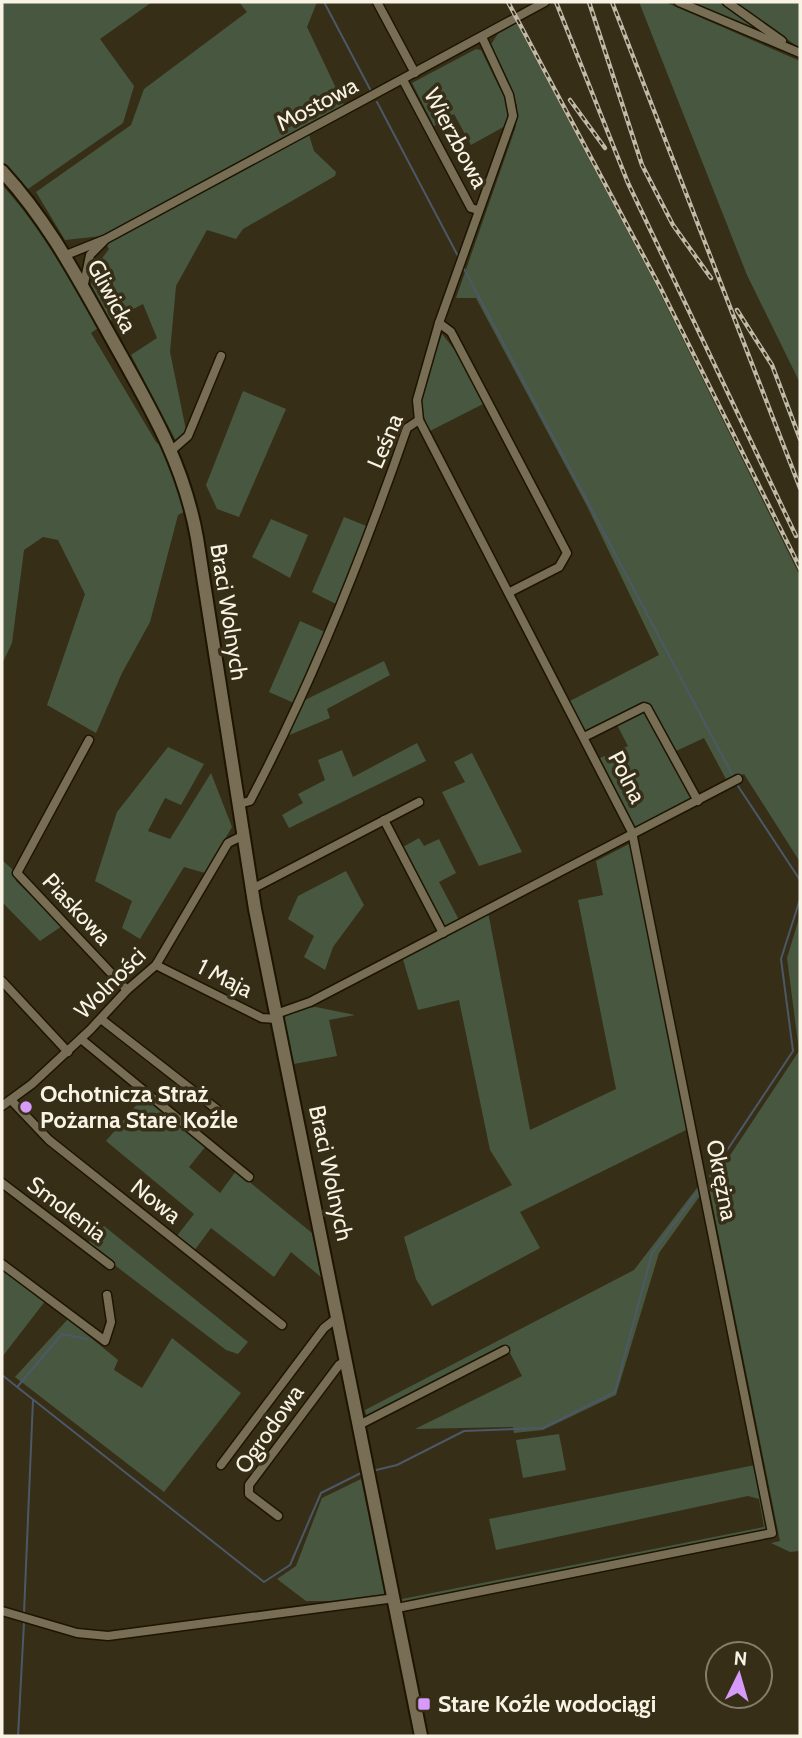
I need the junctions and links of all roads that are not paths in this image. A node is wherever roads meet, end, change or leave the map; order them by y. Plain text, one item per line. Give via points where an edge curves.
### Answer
1 (377, 2) edge
2 (545, 2) edge
3 (680, 2) edge
4 (727, 2) edge
5 (482, 37) junction
6 (798, 52) edge
7 (415, 73) junction
8 (403, 80) junction
9 (2, 171) edge
10 (478, 211) junction
11 (106, 239) junction
12 (90, 255) junction
13 (67, 257) junction
14 (84, 285) junction
15 (439, 323) junction
16 (221, 356) dead end
17 (419, 419) junction
18 (172, 450) junction
19 (510, 593) junction
20 (584, 737) junction
21 (89, 740) dead end
22 (736, 781) dead end
23 (698, 801) junction
24 (419, 802) dead end
25 (239, 804) junction
26 (384, 820) junction
27 (244, 835) junction
28 (633, 835) junction
29 (252, 889) junction
30 (443, 933) junction
31 (156, 965) junction
32 (2, 981) edge
33 (127, 990) junction
34 (277, 1016) junction
35 (101, 1019) junction
36 (81, 1039) junction
37 (68, 1052) junction
38 (11, 1100) junction
39 (2, 1106) edge
40 (219, 1111) dead end
41 (249, 1177) dead end
42 (2, 1183) edge
43 (2, 1264) edge
44 (110, 1265) dead end
45 (107, 1295) dead end
46 (338, 1317) junction
47 (282, 1325) dead end
48 (505, 1350) dead end
49 (347, 1360) junction
50 (359, 1425) junction
51 (221, 1465) dead end
52 (278, 1516) dead end
53 (396, 1603) junction
54 (2, 1611) edge
55 (421, 1736) edge

1 - 7 street, Wierzbowa
2 - 5 street, Mostowa
3 - 6 street
4 - 6 street
5 - 7 street, Mostowa
5 - 10 street, Leśna via 509,95 513,116
7 - 8 street, Mostowa
8 - 10 street, Wierzbowa via 471,208
8 - 11 street, Mostowa
9 - 13 main road, Gliwicka
10 - 15 street, Leśna
11 - 12 street, Mostowa
11 - 13 street, Mostowa
12 - 13 street via 75,261
12 - 14 street
13 - 14 main road, Gliwicka
14 - 18 main road, Gliwicka
15 - 17 street, Leśna via 417,398
15 - 19 street via 451,332 566,554 559,567
16 - 18 street via 188,436
17 - 19 street, Polna
17 - 25 street, Leśna via 407,428 365,543 284,734 250,801
18 - 25 main road, Braci Wolnych via 193,519
19 - 20 street, Polna
20 - 23 street via 648,708
20 - 28 street, Polna
21 - 33 street, Piaskowa via 18,873
22 - 23 street
23 - 28 street
24 - 26 street
25 - 27 main road, Braci Wolnych
26 - 29 street
26 - 30 street
27 - 29 main road, Braci Wolnych
27 - 31 street, Wolności via 228,843
28 - 30 street, Polna
28 - 53 street, Okrężna via 772,1533
29 - 34 main road, Braci Wolnych
30 - 34 street, Polna
31 - 33 street, Wolności
31 - 34 street, 1 Maja via 262,1018
32 - 37 street
33 - 35 street, Wolności
34 - 46 main road, Braci Wolnych
35 - 36 street, Wolności
35 - 40 street
36 - 37 street, Wolności
36 - 41 street
37 - 38 street, Wolności
38 - 39 street, Wolności
38 - 47 street, Nowa via 49,1140
42 - 44 street, Smolenia
43 - 45 street via 105,1341 111,1322
46 - 49 main road, Braci Wolnych
46 - 51 street via 324,1328
48 - 50 street
49 - 50 main road, Braci Wolnych
49 - 52 street, Ogrodowa via 249,1485 249,1494
50 - 53 main road, Braci Wolnych
53 - 54 street via 107,1636 77,1633
53 - 55 main road, Braci Wolnych

